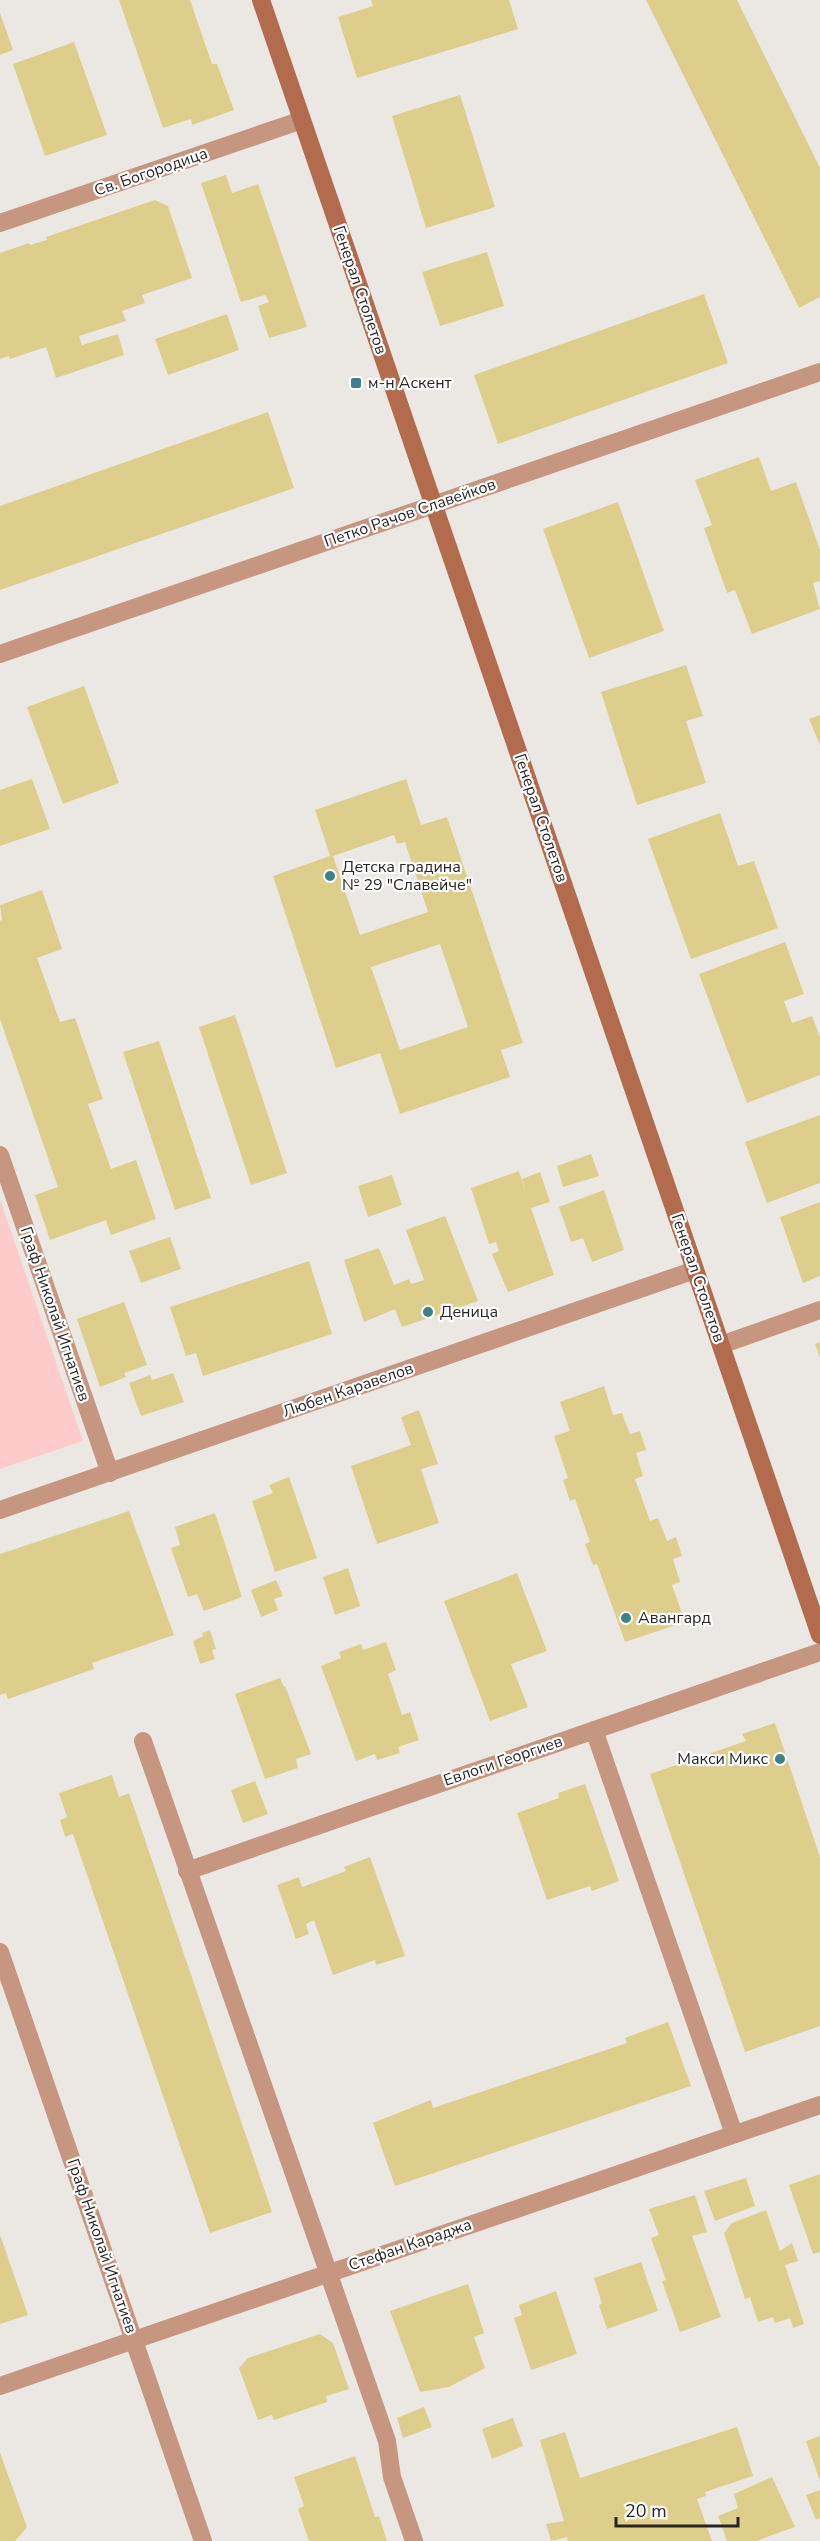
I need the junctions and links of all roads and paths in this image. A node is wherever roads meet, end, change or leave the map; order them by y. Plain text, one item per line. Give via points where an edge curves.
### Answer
1 (261, 0) edge
2 (302, 120) junction
3 (0, 223) edge
4 (820, 372) edge
5 (434, 505) junction
6 (0, 654) edge
7 (0, 1155) edge
8 (695, 1270) junction
9 (820, 1310) edge
10 (721, 1345) junction
11 (110, 1473) junction
12 (0, 1510) edge
13 (820, 1635) edge
14 (820, 1652) edge
15 (594, 1730) junction
16 (143, 1741) dead end
17 (187, 1870) junction
18 (0, 1952) edge
19 (820, 2105) edge
20 (734, 2134) junction
21 (328, 2273) junction
22 (134, 2340) junction
23 (0, 2386) edge
24 (203, 2541) edge
25 (414, 2541) edge

1 - 2 street, Генерал Столетов
2 - 3 street, Св. Богородица
2 - 5 street, Генерал Столетов
4 - 5 street, Петко Рачов Славейков
5 - 6 street, Петко Рачов Славейков
5 - 8 street, Генерал Столетов
7 - 11 street, Граф Николай Игнатиев
8 - 10 street, Генерал Столетов
8 - 11 street, Любен Каравелов
9 - 10 street
10 - 13 street, Генерал Столетов
11 - 12 street, Любен Каравелов
14 - 15 street, Евлоги Георгиев
15 - 17 street, Евлоги Георгиев
15 - 20 street
16 - 17 street
17 - 21 street
18 - 22 street, Граф Николай Игнатиев
19 - 20 street, Стефан Караджа
20 - 21 street, Стефан Караджа
21 - 22 street, Стефан Караджа
21 - 25 street via 387,2441 392,2476
22 - 23 street, Стефан Караджа
22 - 24 street, Граф Николай Игнатиев

